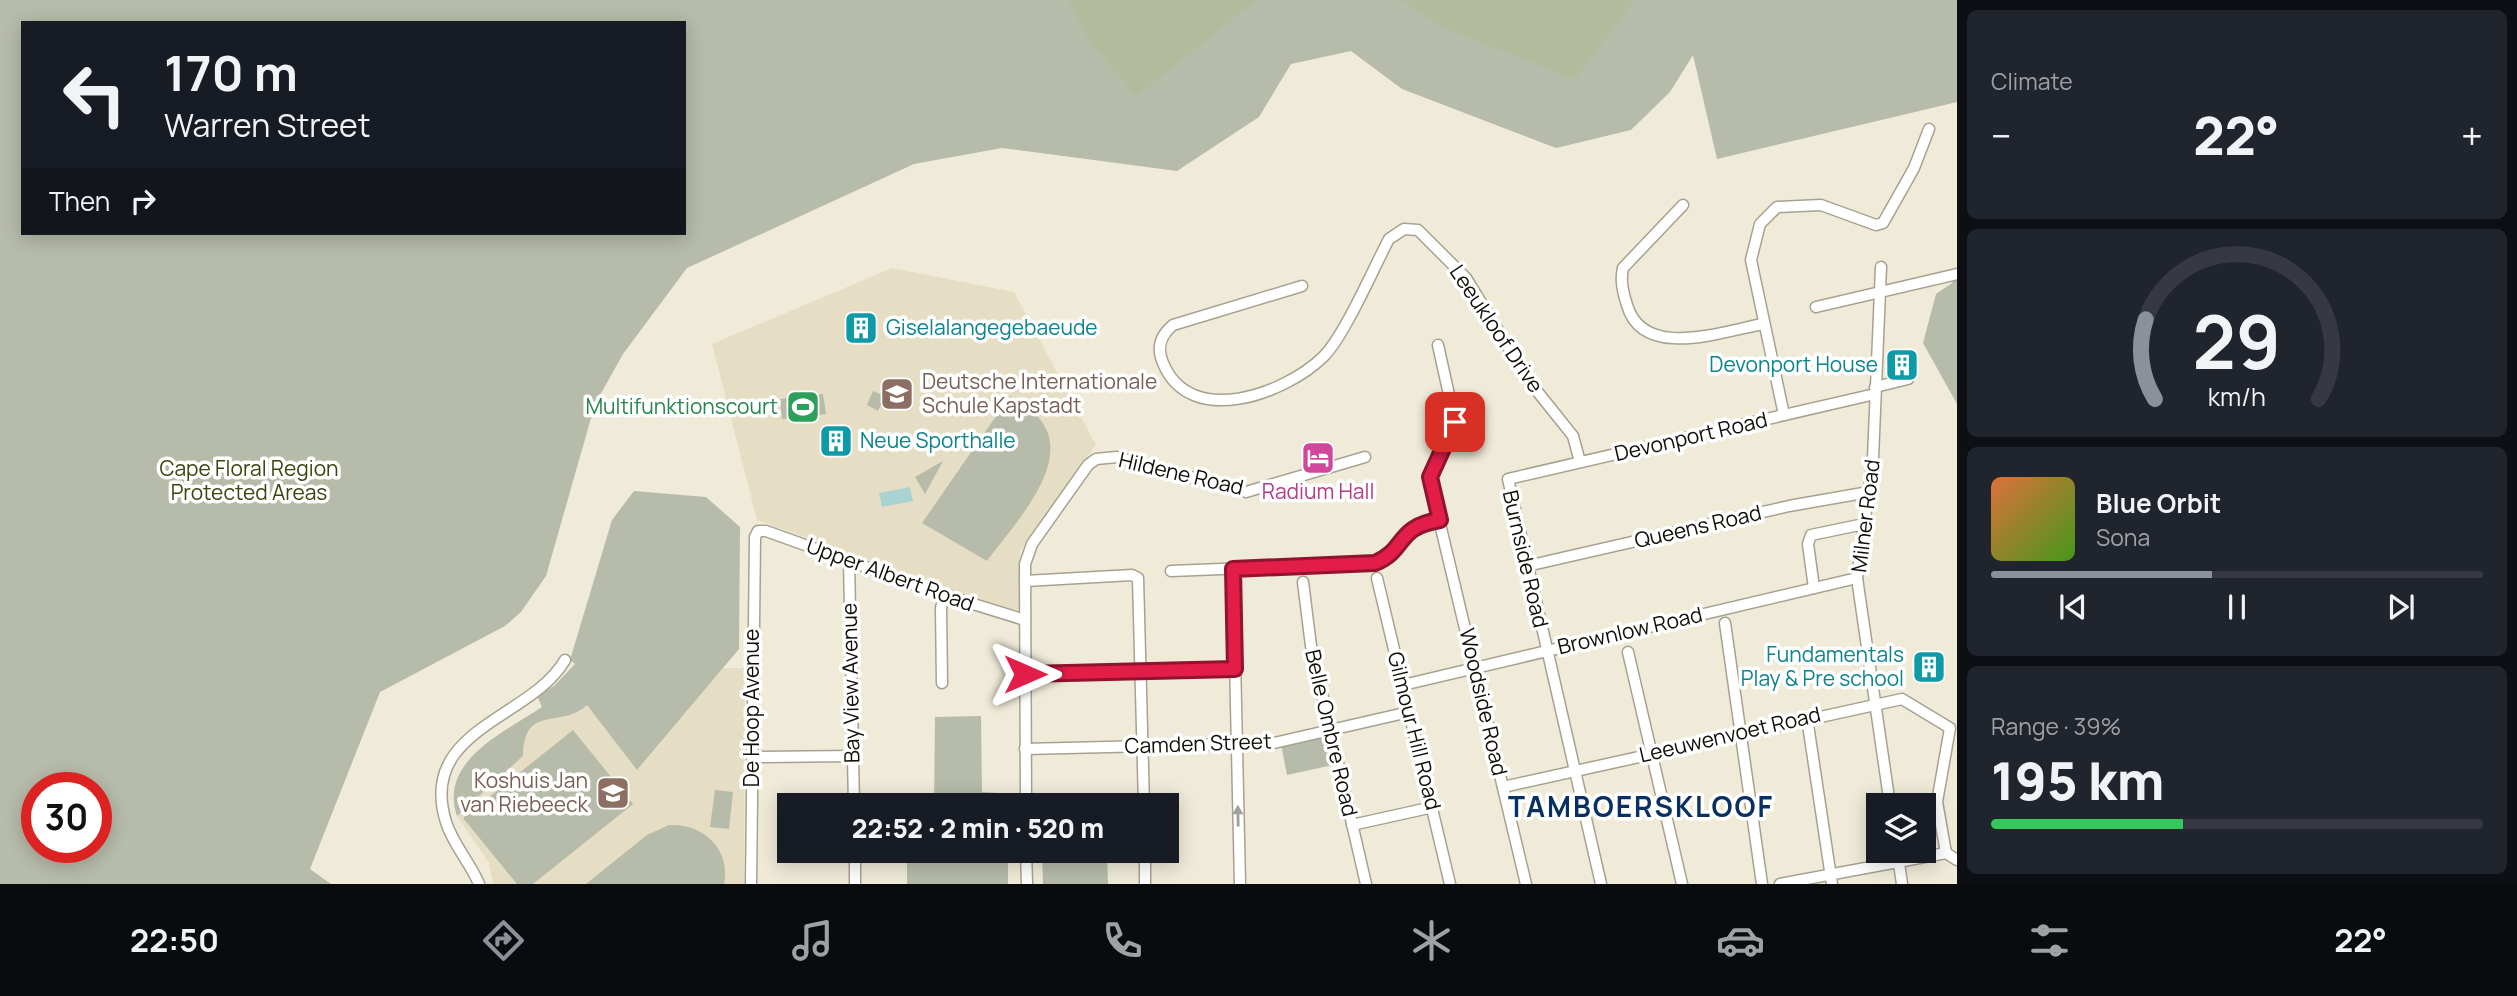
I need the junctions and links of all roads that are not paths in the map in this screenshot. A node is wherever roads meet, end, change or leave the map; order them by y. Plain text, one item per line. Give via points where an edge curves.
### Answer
1 (1929, 129) dead end
2 (1683, 205) dead end
3 (1881, 267) dead end
4 (1957, 274) edge
5 (1302, 286) dead end
6 (1879, 293) junction
7 (1816, 307) dead end
8 (1763, 324) junction
9 (1438, 345) dead end
10 (1908, 379) dead end
11 (1875, 390) junction
12 (1784, 415) junction
13 (1364, 457) dead end
14 (1580, 462) junction
15 (1508, 479) joint
16 (1869, 492) junction
17 (1440, 520) junction
18 (1864, 524) junction
19 (757, 533) joint
20 (849, 561) junction
21 (1527, 566) junction
22 (1233, 569) junction
23 (1171, 571) dead end
24 (1377, 578) dead end
25 (1857, 578) junction
26 (1025, 581) junction
27 (1303, 582) dead end
28 (1815, 588) junction
29 (944, 595) junction
30 (1025, 620) junction
31 (1725, 623) dead end
32 (1546, 650) junction
33 (1628, 652) dead end
34 (565, 660) dead end
35 (1475, 667) junction
36 (1235, 669) junction
37 (1142, 673) junction
38 (1025, 674) junction
39 (942, 683) dead end
40 (1403, 685) junction
41 (1875, 703) junction
42 (1409, 712) junction
43 (1807, 718) junction
44 (1329, 731) junction
45 (1741, 735) junction
46 (1237, 744) junction
47 (1143, 746) junction
48 (1026, 749) junction
49 (1651, 753) junction
50 (853, 756) junction
51 (752, 757) junction
52 (1946, 764) junction
53 (1575, 771) junction
54 (1957, 771) edge
55 (1503, 787) junction
56 (854, 793) edge
57 (1026, 793) edge
58 (1144, 793) edge
59 (1888, 793) edge
60 (1433, 807) junction
61 (1352, 825) junction
62 (1946, 853) junction
63 (1936, 854) edge
64 (1957, 860) edge
65 (855, 863) edge
66 (1026, 863) edge
67 (1145, 863) edge
68 (1878, 863) edge
69 (1899, 863) edge
70 (1832, 879) edge
71 (479, 884) edge
72 (751, 884) edge
73 (855, 884) edge
74 (1027, 884) edge
75 (1145, 884) edge
76 (1240, 884) edge
77 (1366, 884) edge
78 (1450, 884) edge
79 (1526, 884) edge
80 (1601, 884) edge
81 (1682, 884) edge
82 (1762, 884) edge
83 (1780, 884) edge
84 (1902, 884) edge

1 - 8 street via 1884,223 1876,225 1818,205 1782,206 1765,216 1751,260
2 - 8 street via 1624,265 1622,287 1632,318 1651,335 1668,340
3 - 6 street, Milner Road
4 - 6 street
5 - 14 street, Leeukloof Drive via 1173,324 1159,348 1173,382 1196,398 1237,399 1297,377 1331,348 1389,239 1404,229 1414,229 1428,236 1472,286 1529,381 1573,436
6 - 7 street
6 - 11 street, Milner Road
8 - 12 street
9 - 17 street, Woodside Road via 1455,422 1430,477
10 - 11 street, Devonport Road
11 - 12 street, Devonport Road
11 - 16 street, Milner Road
12 - 14 street, Devonport Road
13 - 26 street, Hildene Road via 1246,492 1117,457 1096,459 1028,550
14 - 15 street, Devonport Road
15 - 21 street, Burnside Road
16 - 18 street, Milner Road
16 - 21 street, Queens Road
17 - 22 street via 1412,527 1375,563
17 - 35 street, Woodside Road
18 - 25 street, Milner Road
18 - 28 street via 1811,535 1808,544
19 - 20 street, Upper Albert Road via 766,531
19 - 51 street, De Hoop Avenue
20 - 29 street, Upper Albert Road
20 - 50 street, Bay View Avenue
21 - 32 street, Burnside Road
22 - 23 street
22 - 36 street
24 - 40 street, Gilmour Hill Road
25 - 28 street, Brownlow Road
25 - 41 street, Milner Road
26 - 30 street, Hildene Road
26 - 37 street via 1137,577
27 - 44 street, Belle Ombre Road
28 - 32 street, Brownlow Road
29 - 30 street, Upper Albert Road
29 - 39 street
30 - 38 street, Hildene Road
31 - 45 street
32 - 35 street, Brownlow Road
32 - 53 street, Burnside Road
33 - 49 street
34 - 71 street via 550,681 470,737 447,770 442,801 445,821
35 - 40 street, Brownlow Road
35 - 55 street, Woodside Road
36 - 37 street
36 - 46 street
37 - 38 street
37 - 47 street
38 - 48 street, Hildene Road
40 - 42 street, Gilmour Hill Road
41 - 43 street, Leeuwenvoet Road
41 - 52 street, Leeuwenvoet Road via 1902,699 1950,728
41 - 59 street, Milner Road
42 - 44 street, Camden Street
42 - 60 street, Gilmour Hill Road
43 - 45 street, Leeuwenvoet Road
43 - 70 street
44 - 46 street, Camden Street via 1274,743
44 - 61 street, Belle Ombre Road
45 - 49 street, Leeuwenvoet Road
45 - 82 street
46 - 47 street, Camden Street
76 -> 46 street
47 - 48 street, Camden Street
47 - 58 street
48 - 57 street, Hildene Road
49 - 53 street, Leeuwenvoet Road
49 - 81 street
50 - 51 street
50 - 56 street, Bay View Avenue
51 - 72 street, De Hoop Avenue
52 - 54 street
52 - 62 street via 1937,803
53 - 55 street, Leeuwenvoet Road
53 - 80 street, Burnside Road
55 - 79 street, Woodside Road
60 - 61 street
60 - 78 street, Gilmour Hill Road
61 - 77 street, Belle Ombre Road
62 - 63 street
62 - 64 street
65 - 73 street
66 - 74 street
67 - 75 street
68 - 70 street
69 - 84 street
70 - 83 street

